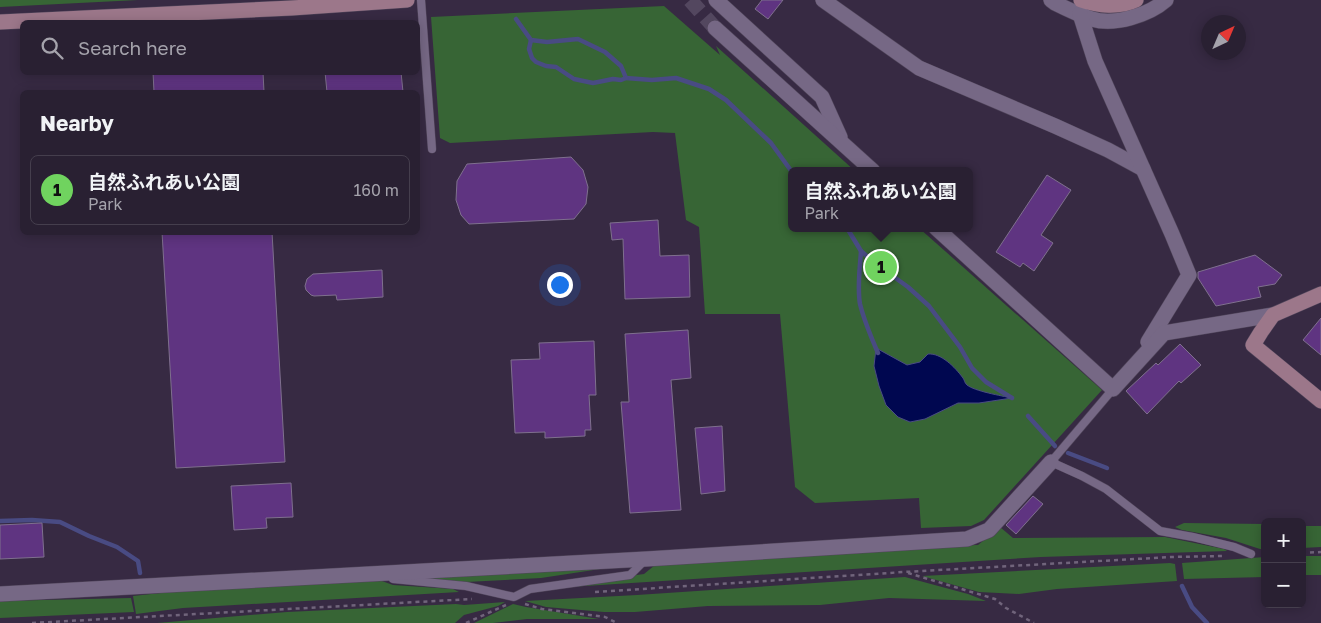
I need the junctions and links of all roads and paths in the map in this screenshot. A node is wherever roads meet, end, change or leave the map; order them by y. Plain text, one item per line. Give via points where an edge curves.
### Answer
1 (407, 0) edge
2 (422, 0) edge
3 (716, 0) edge
4 (824, 0) edge
5 (1051, 0) edge
6 (1136, 0) edge
7 (1166, 0) edge
8 (291, 4) edge
9 (1080, 7) edge
10 (32, 20) edge
11 (20, 21) edge
12 (0, 22) edge
13 (715, 28) tunnel mouth
14 (842, 143) junction
15 (432, 148) dead end
16 (869, 167) edge
17 (1143, 169) junction
18 (940, 232) edge
19 (1321, 294) edge
20 (1273, 315) junction
21 (1131, 370) junction
22 (1114, 389) junction
23 (1321, 401) edge
24 (1051, 462) junction
25 (1306, 552) edge
26 (1321, 552) edge
27 (1251, 554) dead end
28 (1224, 556) dead end
29 (646, 559) junction
30 (904, 572) junction
31 (372, 574) junction
32 (592, 592) dead end
33 (0, 594) edge
34 (514, 597) junction
35 (474, 599) dead end
36 (32, 623) edge
37 (466, 623) edge
38 (616, 623) edge
39 (1034, 623) edge

1 - 8 street
2 - 15 lane
3 - 14 street via 822,97
4 - 17 street via 918,68 1055,126
5 - 9 street
6 - 9 street
7 - 9 street via 1146,13 1110,21 1093,19
8 - 10 street
9 - 17 street via 1095,61
11 - 12 street
13 - 14 street
14 - 16 street
17 - 21 street via 1189,275
18 - 22 street
19 - 20 street
20 - 21 street via 1164,334
20 - 23 street via 1253,345
21 - 22 street
22 - 24 lane
24 - 27 lane via 1106,489 1160,531 1226,545
24 - 29 street via 990,530 967,539
25 - 26 path
28 - 30 path
29 - 31 street
29 - 34 lane via 630,575 530,589
30 - 32 path
30 - 39 path via 995,599
31 - 33 street
31 - 34 lane via 466,586
34 - 37 path via 509,604
34 - 38 path via 518,602 542,609 605,617
35 - 36 path

